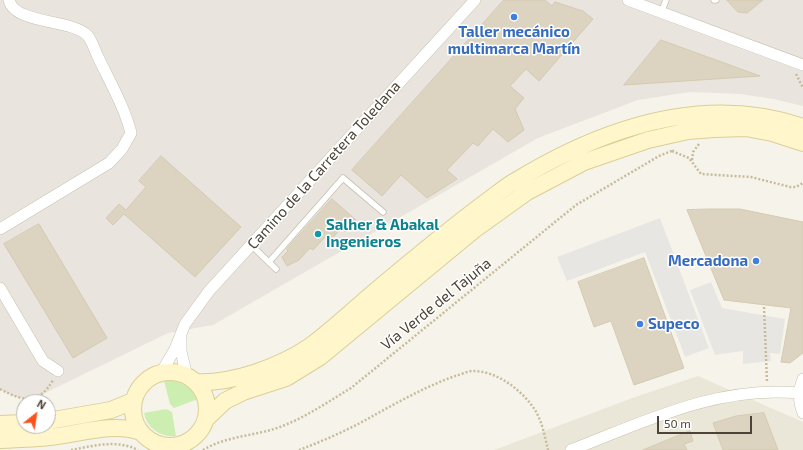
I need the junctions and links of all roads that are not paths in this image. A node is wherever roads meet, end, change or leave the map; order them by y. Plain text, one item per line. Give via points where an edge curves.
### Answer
1 (9, 0) edge
2 (475, 0) edge
3 (628, 0) edge
4 (666, 0) edge
5 (661, 13) junction
6 (803, 65) edge
7 (803, 127) edge
8 (803, 142) edge
9 (382, 212) dead end
10 (0, 229) edge
11 (251, 245) junction
12 (269, 262) junction
13 (276, 269) dead end
14 (0, 288) edge
15 (180, 334) junction
16 (58, 371) road end
17 (161, 373) junction
18 (191, 379) junction
19 (803, 379) edge
20 (798, 393) junction
21 (134, 401) junction
22 (803, 413) edge
23 (56, 420) edge
24 (206, 420) junction
25 (16, 423) edge
26 (0, 424) edge
27 (141, 432) junction
28 (0, 440) edge
29 (571, 450) edge

1 - 10 street via 15,10 74,27 88,35 126,115 131,133 122,149 109,163
2 - 11 street, Camino de la Carretera Toledana
3 - 5 street
4 - 5 lane
5 - 6 street
7 - 18 main road via 775,118 748,114 693,113 614,133 575,149 516,180 462,220 309,347 276,364 239,378 218,383
8 - 24 main road via 746,128 714,128 648,140 584,162 527,192 474,230 320,357 286,378 243,392 225,401
9 - 12 lane via 343,178
11 - 12 lane
11 - 15 street, Camino de la Carretera Toledana via 193,310
12 - 13 lane
14 - 16 street via 43,361
15 - 17 street, Camino de la Carretera Toledana via 171,358
15 - 18 street via 181,351
17 - 18 main road via 176,372
17 - 21 main road via 148,379 138,389
18 - 24 main road via 203,393 207,406
19 - 20 street
20 - 22 street
20 - 29 street via 768,390 711,399
21 - 23 main road via 111,410
21 - 27 main road via 133,416
24 - 27 main road via 200,430 182,444 165,446
25 - 26 main road
27 - 28 main road via 117,427 49,437

